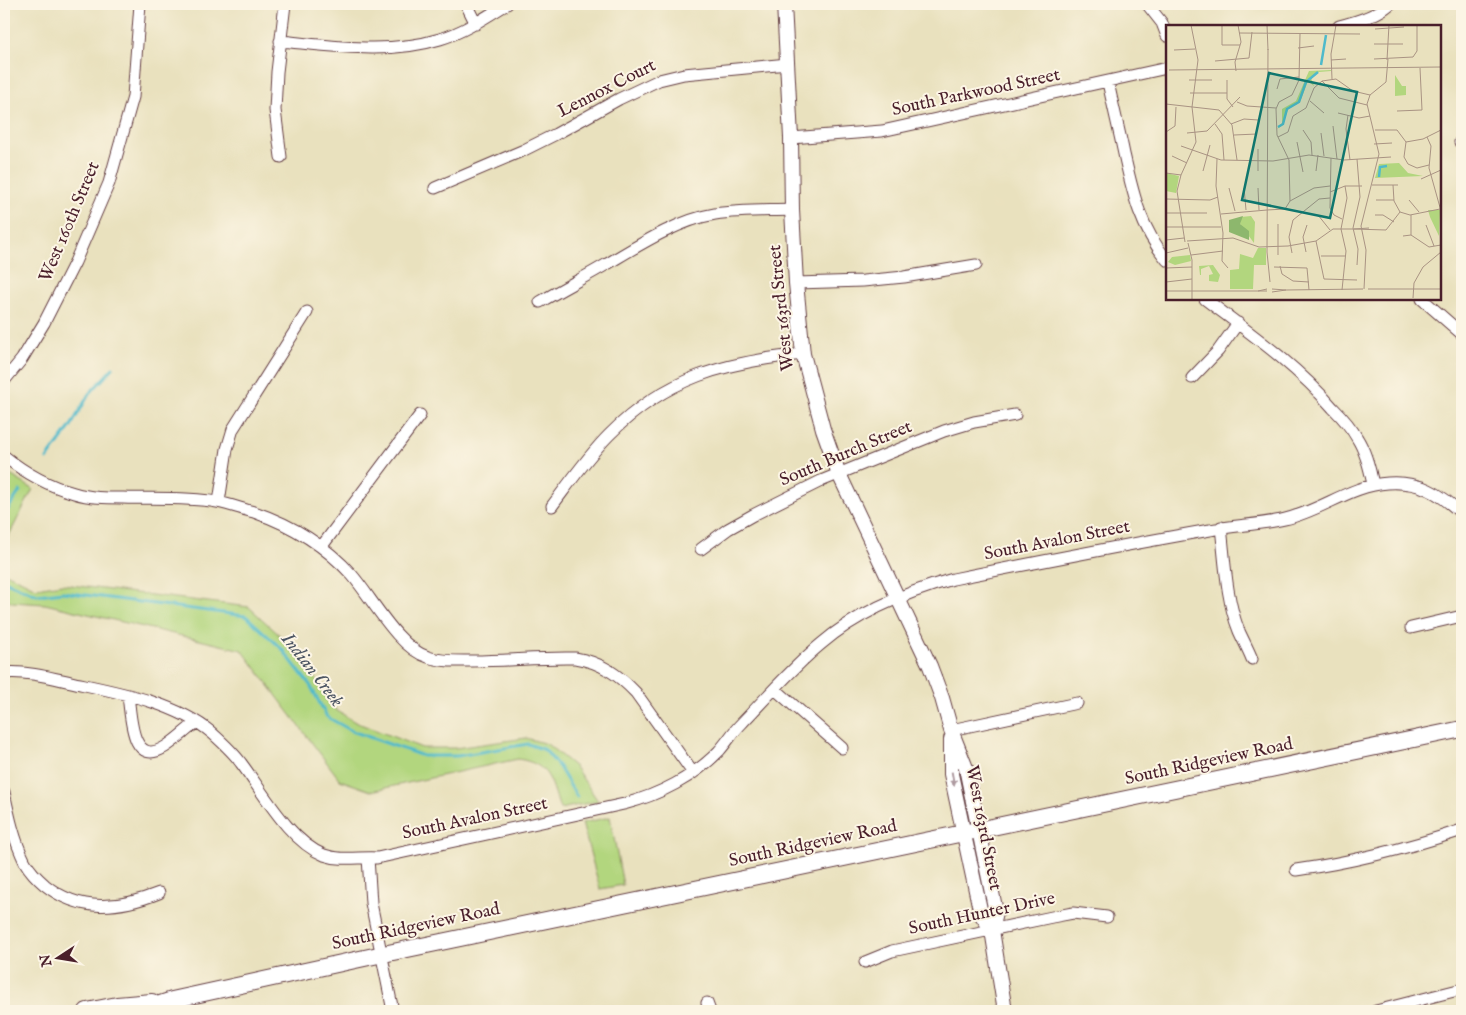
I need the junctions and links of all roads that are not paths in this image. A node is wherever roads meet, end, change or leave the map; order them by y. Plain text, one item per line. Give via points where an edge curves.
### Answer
1 (140, 4) edge
2 (285, 4) edge
3 (466, 4) edge
4 (507, 4) edge
5 (784, 4) edge
6 (1147, 4) edge
7 (1390, 4) edge
8 (476, 24) junction
9 (1343, 25) edge
10 (1166, 33) edge
11 (280, 41) junction
12 (788, 64) junction
13 (1166, 68) edge
14 (1108, 82) junction
15 (791, 138) junction
16 (282, 157) dead end
17 (435, 188) dead end
18 (792, 210) junction
19 (1166, 258) edge
20 (976, 265) dead end
21 (796, 282) junction
22 (1206, 300) edge
23 (1423, 300) edge
24 (540, 302) dead end
25 (307, 312) dead end
26 (1238, 323) junction
27 (1462, 334) edge
28 (803, 354) junction
29 (1192, 378) dead end
30 (4, 381) edge
31 (420, 415) dead end
32 (1015, 415) dead end
33 (4, 456) edge
34 (839, 474) junction
35 (1373, 485) junction
36 (219, 502) junction
37 (552, 506) dead end
38 (1462, 514) edge
39 (1221, 528) junction
40 (322, 546) junction
41 (701, 549) dead end
42 (897, 599) junction
43 (1462, 616) edge
44 (1411, 628) dead end
45 (1252, 659) dead end
46 (4, 673) edge
47 (775, 689) junction
48 (128, 695) junction
49 (1077, 703) dead end
50 (196, 723) junction
51 (1462, 729) edge
52 (951, 730) junction
53 (842, 748) dead end
54 (693, 773) junction
55 (4, 792) edge
56 (1462, 830) edge
57 (972, 832) junction
58 (368, 858) junction
59 (1296, 870) dead end
60 (159, 893) dead end
61 (1107, 917) dead end
62 (992, 930) junction
63 (382, 954) junction
64 (865, 962) dead end
65 (1462, 989) edge
66 (172, 1000) junction
67 (87, 1011) edge
68 (139, 1011) edge
69 (393, 1011) edge
70 (1005, 1011) edge
71 (1376, 1011) edge

1 - 30 street, West 160th Street via 133,97 109,182 75,262 44,323
2 - 11 street
3 - 8 street
4 - 8 street
5 - 12 street, West 163rd Street
6 - 10 street
7 - 9 street
8 - 11 street via 440,39 403,47 360,49
11 - 16 street via 275,110
12 - 15 street, West 163rd Street
12 - 17 street, Lennox Court via 684,74 659,80 524,150
13 - 14 street, South Parkwood Street
14 - 15 street, South Parkwood Street via 882,131
14 - 19 street via 1138,211
15 - 18 street, West 163rd Street
18 - 21 street, West 163rd Street
18 - 24 street via 714,214 695,219 630,250
20 - 21 street via 863,281
21 - 28 street, West 163rd Street
22 - 26 street
23 - 27 street
25 - 36 street via 233,429
26 - 29 street via 1218,351
26 - 35 street via 1304,377 1349,426 1366,457
28 - 34 street, West 163rd Street
28 - 37 street via 762,358 711,370 661,394 609,435
31 - 40 street
32 - 34 street, South Burch Street via 944,431
33 - 36 street via 24,472 75,494 99,498
34 - 41 street, South Burch Street via 753,515
34 - 42 street, West 163rd Street
35 - 38 street, South Avalon Street via 1401,483 1416,486 1441,495
35 - 39 street, South Avalon Street via 1286,519
36 - 40 street via 272,519
39 - 42 street, South Avalon Street via 953,579
39 - 45 street via 1232,607
40 - 54 street via 361,586 402,641 420,654 450,661 575,658 588,660 615,673 636,693
42 - 47 street, South Avalon Street via 846,625 804,659
42 - 52 street, West 163rd Street via 930,666
43 - 44 street
46 - 48 street, South Avalon Street via 37,675
47 - 53 street
47 - 54 street, South Avalon Street via 719,750
48 - 50 street, South Avalon Street via 150,700
48 - 50 street via 136,740 145,751 167,746
49 - 52 street
50 - 58 street, South Avalon Street via 211,732 240,761 272,807 302,842 324,855
51 - 57 main road, South Ridgeview Road
52 - 57 street, West 163rd Street via 966,768
54 - 58 street, South Avalon Street via 638,801
55 - 60 street via 26,864 38,880 57,894 93,906 133,901
56 - 59 street via 1401,849
57 - 62 street, West 163rd Street via 996,912
57 - 63 main road, South Ridgeview Road
58 - 63 street via 371,903
61 - 62 street, South Hunter Drive via 1073,913
62 - 64 street, South Hunter Drive via 892,952
62 - 70 street, West 163rd Street
63 - 66 main road, South Ridgeview Road
63 - 69 street
65 - 71 street
66 - 67 main road, South Ridgeview Road
66 - 68 main road, South Ridgeview Road

